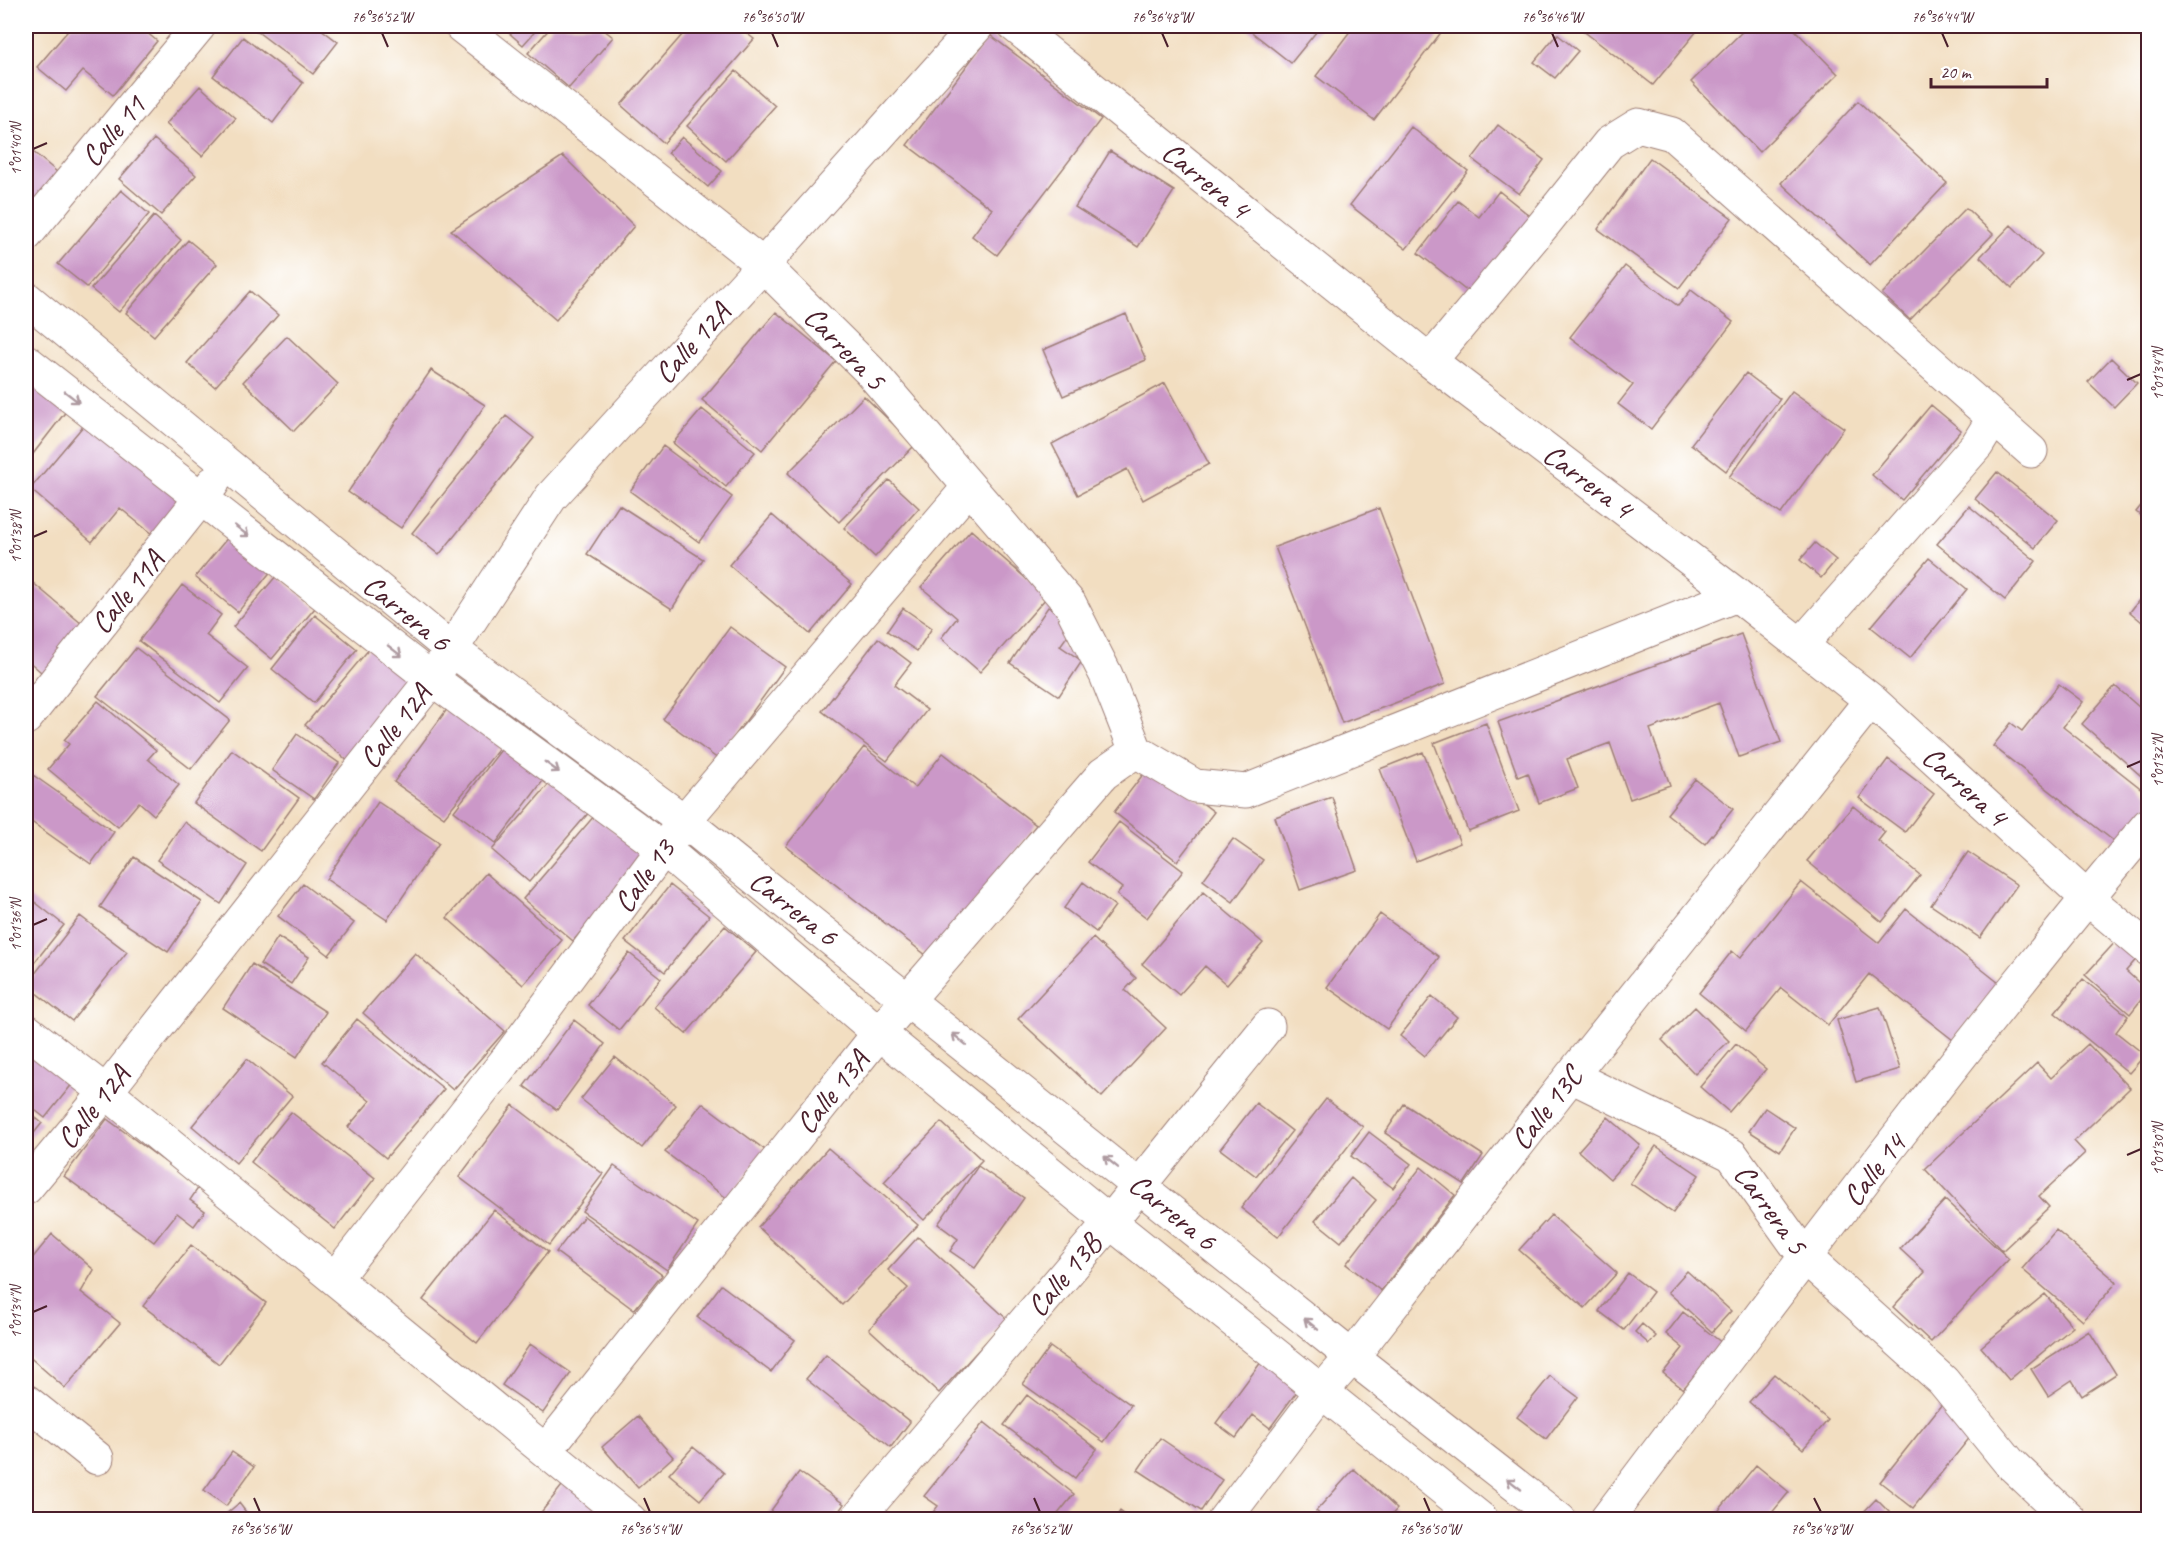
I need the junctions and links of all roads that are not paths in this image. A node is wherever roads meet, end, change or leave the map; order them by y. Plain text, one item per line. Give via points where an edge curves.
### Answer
1 (461, 26) edge
2 (977, 26) edge
3 (1015, 26) edge
4 (185, 31) edge
5 (26, 235) edge
6 (764, 265) junction
7 (26, 298) edge
8 (26, 361) edge
9 (1430, 361) junction
10 (1993, 419) junction
11 (2031, 451) dead end
12 (226, 464) junction
13 (969, 487) junction
14 (201, 499) junction
15 (1737, 595) junction
16 (1800, 645) junction
17 (452, 650) junction
18 (432, 679) junction
19 (1871, 700) junction
20 (26, 718) edge
21 (1136, 751) junction
22 (684, 821) junction
23 (2148, 825) edge
24 (664, 849) junction
25 (2087, 898) junction
26 (2148, 949) edge
27 (908, 999) junction
28 (1268, 1026) dead end
29 (26, 1030) edge
30 (879, 1033) junction
31 (1571, 1076) junction
32 (106, 1092) junction
33 (1138, 1184) junction
34 (26, 1188) edge
35 (1110, 1222) junction
36 (1805, 1257) junction
37 (335, 1278) junction
38 (1352, 1357) junction
39 (1322, 1391) junction
40 (26, 1401) edge
41 (546, 1450) junction
42 (97, 1458) dead end
43 (630, 1520) edge
44 (856, 1520) edge
45 (1224, 1520) edge
46 (1482, 1520) edge
47 (1560, 1520) edge
48 (1606, 1520) edge
49 (2070, 1520) edge

1 - 6 street, Carrera 5
2 - 6 street, Calle 12A
3 - 9 street, Carrera 4
4 - 5 street, Calle 11
6 - 13 street, Carrera 5 via 869,370
6 - 17 street, Calle 12A via 551,497
7 - 12 street, Carrera 6
8 -> 14 street, Carrera 6
9 - 10 street via 1609,143 1638,124 1672,134
9 - 15 street, Carrera 4
10 - 11 street
10 - 16 street via 1977,445
12 - 14 street, Calle 11A
12 - 17 street, Carrera 6
13 - 21 street, Carrera 5 via 1070,604 1106,675
13 - 22 street, Calle 13
14 -> 18 street, Carrera 6
14 - 20 street, Calle 11A
15 - 16 street, Carrera 4
15 - 21 street via 1246,791 1195,786
16 - 19 street, Carrera 4
17 - 18 street, Calle 12A
17 - 22 street, Carrera 6
18 -> 24 street, Carrera 6
18 - 32 street, Calle 12A
19 - 25 street, Carrera 4
19 - 31 street, Calle 13C
21 - 27 street, Calle 13A via 1103,774
22 - 24 street, Calle 13
22 - 27 street, Carrera 6
23 - 25 street, Calle 14
24 - 30 street, Carrera 6
24 - 37 street, Calle 13 via 505,1062
25 - 26 street, Carrera 4
25 - 36 street, Calle 14
27 - 30 street, Calle 13A
33 -> 27 street, Carrera 6
28 - 33 street, Calle 13B
29 - 32 street
30 - 35 street, Carrera 6
30 - 41 street, Calle 13A
31 - 36 street, Carrera 5 via 1732,1155
31 - 38 street, Calle 13C
32 - 34 street, Calle 12A
32 - 37 street
33 - 35 street, Calle 13B
38 -> 33 street, Carrera 6
35 - 39 street, Carrera 6
35 - 44 street, Calle 13B
36 - 48 street, Calle 14
36 - 49 street, Carrera 5 via 1943,1381 2009,1462
37 - 41 street
38 - 39 street, Calle 13C
47 -> 38 street, Carrera 6
39 - 45 street, Calle 13C
39 - 46 street, Carrera 6
40 - 42 street
41 - 43 street

